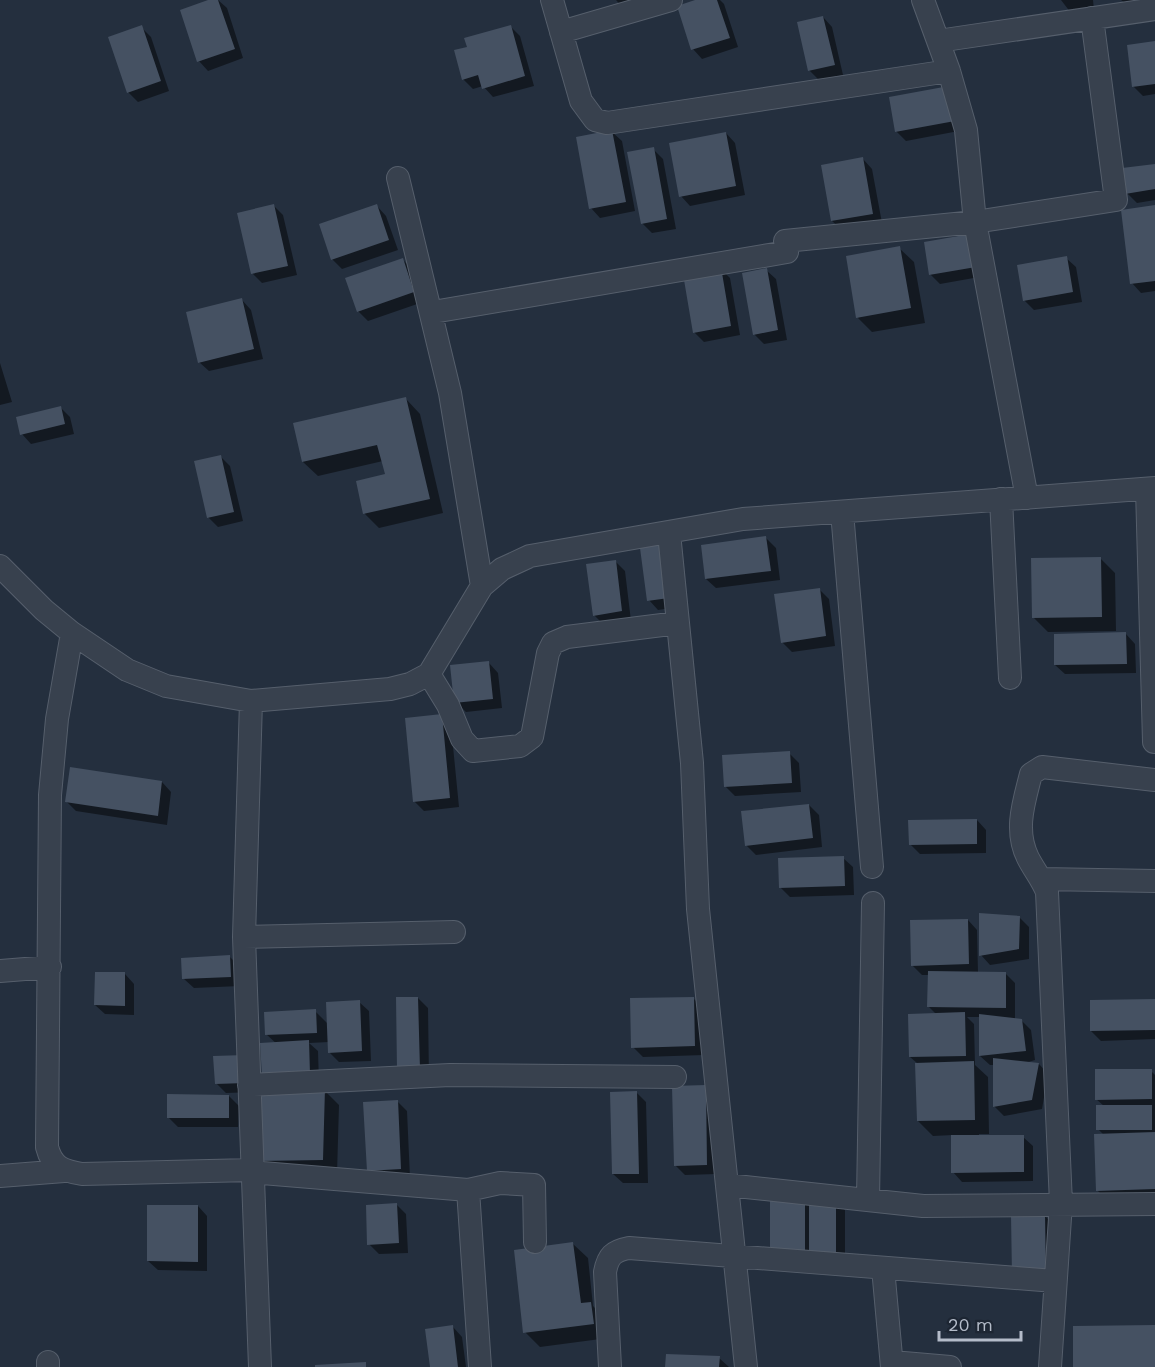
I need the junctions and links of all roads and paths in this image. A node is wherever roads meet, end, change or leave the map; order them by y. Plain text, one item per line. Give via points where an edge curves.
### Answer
1 (552, 0) edge
2 (671, 0) edge
3 (923, 0) edge
4 (1155, 9) edge
5 (1092, 18) junction
6 (561, 32) junction
7 (938, 40) junction
8 (949, 71) junction
9 (398, 178) dead end
10 (975, 222) junction
11 (433, 312) junction
12 (1151, 489) edge
13 (1027, 498) junction
14 (1001, 499) junction
15 (842, 512) junction
16 (669, 533) junction
17 (0, 566) edge
18 (482, 586) junction
19 (678, 623) junction
20 (72, 633) junction
21 (429, 674) junction
22 (1010, 678) dead end
23 (251, 701) junction
24 (1154, 742) edge
25 (1155, 780) edge
26 (872, 867) dead end
27 (1042, 879) junction
28 (1155, 881) edge
29 (873, 903) dead end
30 (454, 933) dead end
31 (244, 937) junction
32 (50, 967) junction
33 (0, 971) edge
34 (675, 1077) dead end
35 (249, 1085) junction
36 (252, 1170) junction
37 (64, 1171) junction
38 (0, 1176) edge
39 (728, 1185) junction
40 (468, 1190) junction
41 (868, 1199) junction
42 (1061, 1203) junction
43 (1155, 1204) edge
44 (534, 1242) dead end
45 (735, 1256) junction
46 (883, 1268) junction
47 (1056, 1281) junction
48 (892, 1365) edge
49 (260, 1367) edge
50 (480, 1367) edge
51 (610, 1367) edge
52 (746, 1367) edge
53 (950, 1367) edge
54 (1050, 1367) edge

1 - 6 street
2 - 6 street
3 - 7 street
4 - 5 street
5 - 7 street
5 - 10 street via 1116,200
6 - 8 street via 581,101 595,120 607,123
7 - 8 street
8 - 10 street via 966,130
9 - 11 street
10 - 11 street via 786,247
10 - 13 street
11 - 18 street
12 - 13 street
12 - 24 street
13 - 14 street
14 - 15 street
14 - 22 street
15 - 16 street via 743,519
15 - 26 street
16 - 18 street via 531,556 502,569
16 - 19 street
17 - 20 street
18 - 21 street
19 - 21 street via 567,637 553,643 532,737 520,746 473,751 462,739
19 - 39 street via 692,763 698,909
20 - 23 street via 127,670 166,686
20 - 32 street via 57,719 50,795
21 - 23 street via 390,689
23 - 31 street
25 - 27 street via 1042,767 1031,774 1020,816 1022,837 1028,857
27 - 28 street
27 - 42 street via 1047,892
29 - 41 street
30 - 31 street
31 - 35 street
32 - 33 street
32 - 37 street via 47,1148 55,1165
34 - 35 street via 450,1075
35 - 36 street
36 - 37 street via 115,1174
36 - 40 street
36 - 49 street
37 - 38 street
39 - 41 street
39 - 45 street
40 - 44 street via 500,1183 534,1185
40 - 50 street
41 - 42 street via 923,1206
42 - 43 street
42 - 47 street
45 - 46 street
45 - 51 street via 617,1250 608,1258 605,1272
45 - 52 street
46 - 47 street
46 - 48 street
47 - 54 street
48 - 53 street

